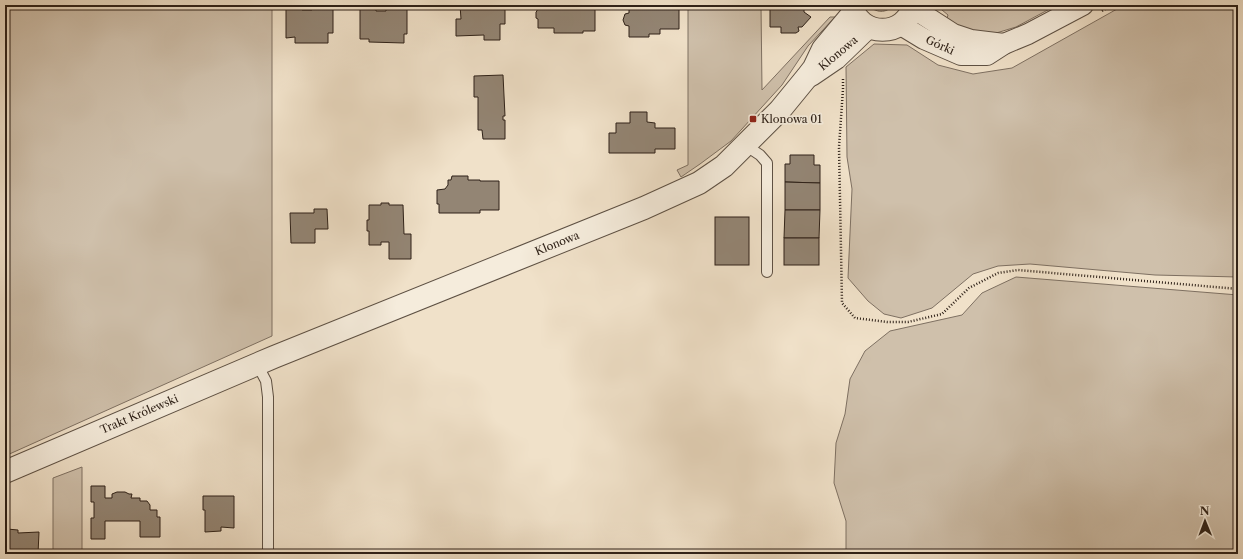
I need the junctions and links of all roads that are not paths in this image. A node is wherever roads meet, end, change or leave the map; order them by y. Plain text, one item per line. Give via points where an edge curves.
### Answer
1 (1083, 5) edge
2 (909, 13) edge
3 (858, 15) edge
4 (807, 77) junction
5 (745, 145) junction
6 (767, 272) dead end
7 (265, 361) junction
8 (5, 472) edge
9 (268, 554) edge

1 - 2 street, Górki via 1004,44 971,40
2 - 3 street via 892,29 882,30
3 - 4 street, Klonowa via 823,49
3 - 4 street, Klonowa via 836,58
4 - 5 street, Klonowa via 780,110
5 - 6 lane via 767,163
5 - 7 street, Klonowa via 724,166 699,183 658,202
7 - 8 street, Trakt Królewski
7 - 9 lane via 268,397

